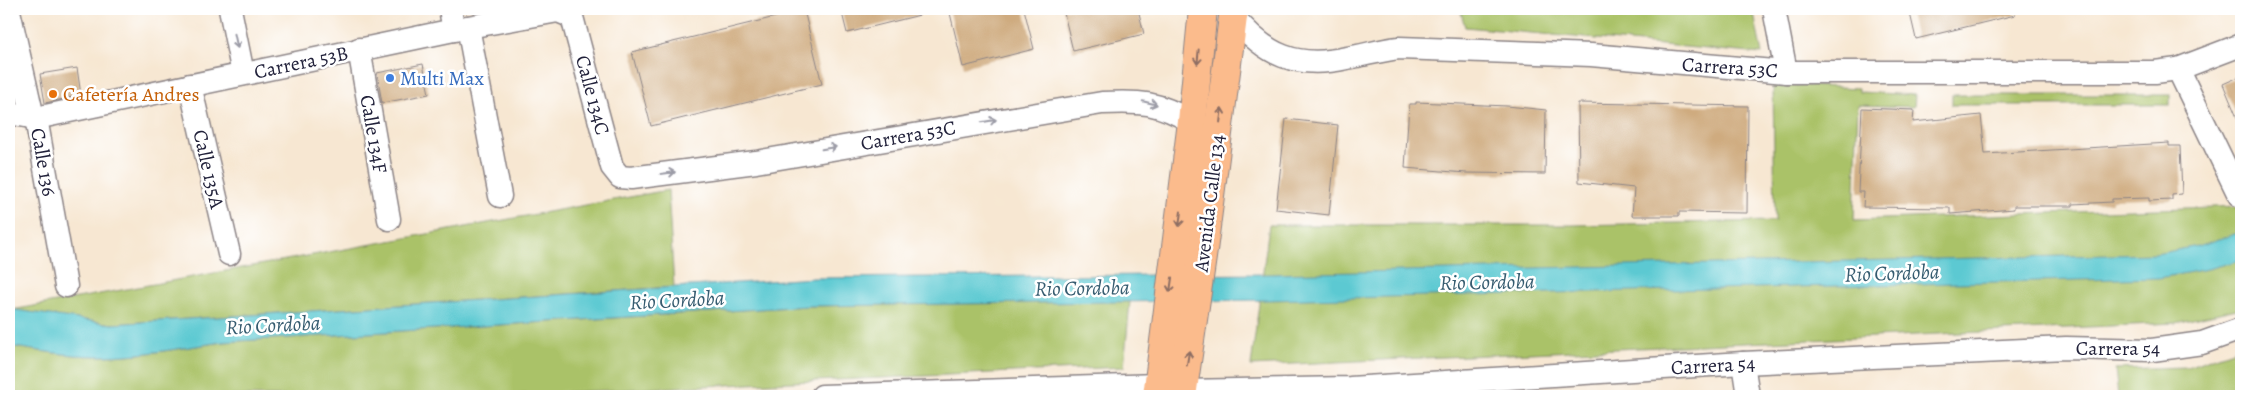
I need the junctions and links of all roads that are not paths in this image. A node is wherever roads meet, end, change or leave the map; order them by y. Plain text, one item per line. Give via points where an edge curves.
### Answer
1 (230, 9) edge
2 (1203, 9) edge
3 (1774, 9) edge
4 (9, 11) edge
5 (1234, 13) edge
6 (567, 14) joint
7 (458, 22) edge
8 (2241, 45) edge
9 (359, 50) junction
10 (2178, 69) junction
11 (1786, 72) junction
12 (243, 74) junction
13 (190, 85) junction
14 (9, 112) edge
15 (36, 118) junction
16 (1192, 122) junction
17 (620, 176) joint
18 (2239, 195) dead end
19 (500, 196) dead end
20 (390, 219) dead end
21 (229, 254) dead end
22 (66, 286) dead end
23 (2241, 329) edge
24 (1743, 363) junction
25 (1170, 392) edge
26 (1288, 393) edge
27 (822, 396) edge
28 (1748, 396) edge

1 -> 12 street
2 -> 16 main road, Avenida Calle 134
3 - 11 street
4 - 15 street, Calle 136 via 32,113
5 - 11 street, Carrera 53C via 1248,35 1264,48 1287,59 1320,63 1399,48 1591,55
25 -> 5 main road, Avenida Calle 134 via 1194,319
6 - 7 street, Carrera 53B via 558,11
6 - 17 street, Calle 134C via 572,17 612,167
7 - 9 street, Carrera 53B
7 - 19 street
8 - 10 street, Carrera 53C
9 - 12 street, Carrera 53B
9 - 20 street, Calle 134F
10 - 11 street, Carrera 53C via 2036,73
10 - 18 street
12 - 13 street, Carrera 53B
13 - 15 street, Carrera 53B
13 - 21 street, Calle 135A
14 - 15 street
15 - 22 street, Calle 136
17 -> 16 street, Carrera 53C via 631,178 756,162 1102,103 1141,101 1175,112
16 -> 25 main road, Avenida Calle 134 via 1166,320
23 - 24 street, Carrera 54 via 2202,343 2152,350 2066,348
24 - 26 street, Carrera 54
24 - 28 street
25 - 26 street, Carrera 54
25 - 27 street, Carrera 54

